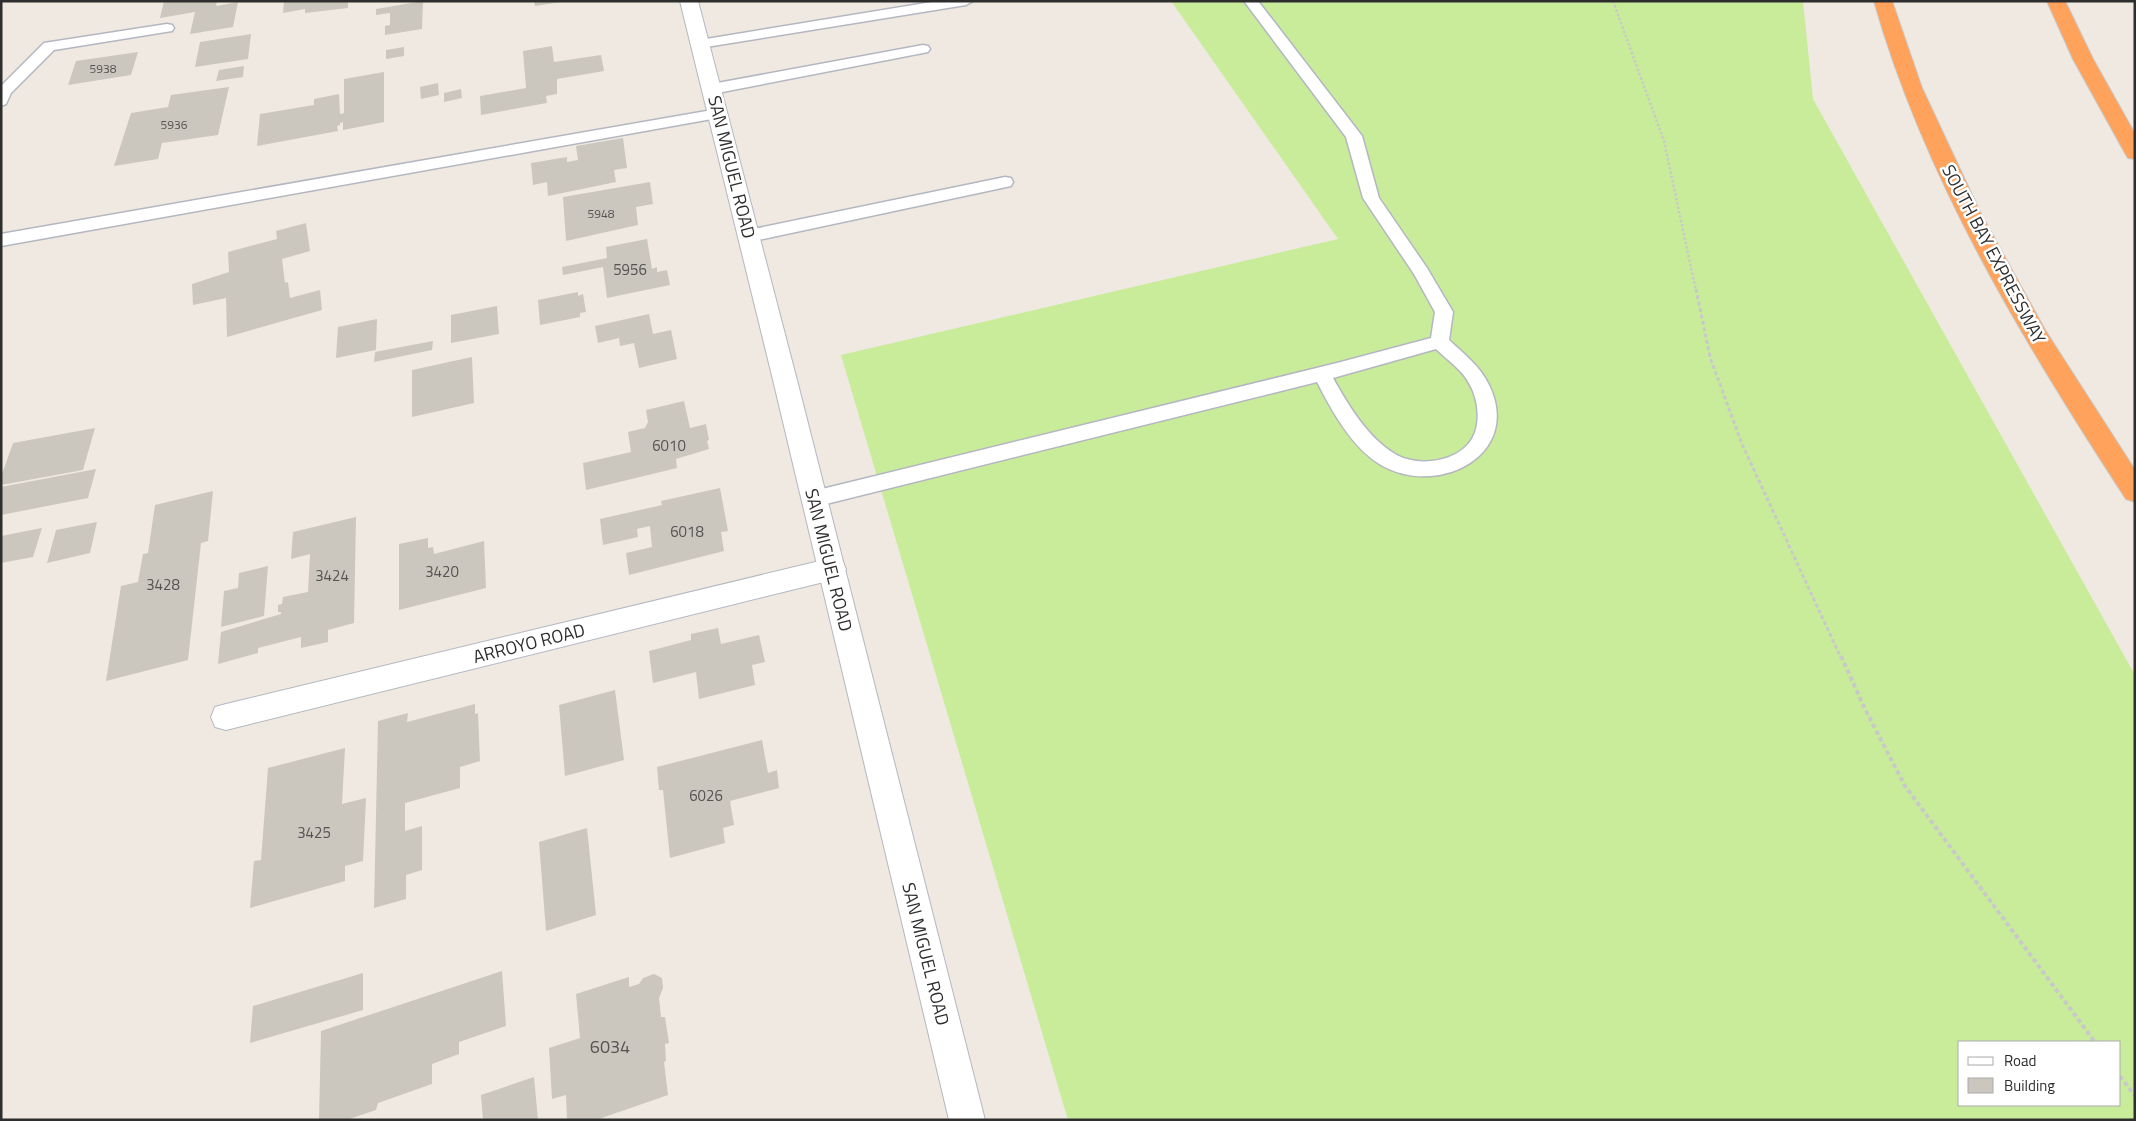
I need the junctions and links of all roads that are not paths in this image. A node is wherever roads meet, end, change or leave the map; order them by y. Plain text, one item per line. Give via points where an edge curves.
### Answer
1 (689, 1) edge
2 (966, 1) edge
3 (1251, 1) edge
4 (1883, 1) edge
5 (2056, 1) edge
6 (167, 28) dead end
7 (700, 44) junction
8 (923, 49) dead end
9 (1, 101) edge
10 (715, 101) junction
11 (2135, 153) edge
12 (1005, 182) dead end
13 (749, 236) junction
14 (1, 240) edge
15 (1439, 342) junction
16 (1322, 374) junction
17 (2135, 492) edge
18 (814, 499) junction
19 (832, 569) junction
20 (226, 717) dead end
21 (967, 1120) edge

1 - 7 street, SAN MIGUEL ROAD
2 - 7 lane
3 - 15 lane via 1354,136 1371,198 1444,312
4 - 17 highway, SOUTH BAY EXPRESSWAY via 1923,112 1962,198 2052,362
5 - 11 highway via 2083,59
6 - 9 lane via 49,46 4,92
7 - 10 street, SAN MIGUEL ROAD
8 - 10 lane
10 - 13 street, SAN MIGUEL ROAD
10 - 14 lane
12 - 13 lane
13 - 18 street, SAN MIGUEL ROAD
15 - 16 lane
15 - 16 lane via 1471,371 1483,392 1488,415 1481,442 1465,458 1430,470 1398,465 1373,449 1335,400
16 - 18 lane
18 - 19 street, SAN MIGUEL ROAD
19 - 20 street, ARROYO ROAD
19 - 21 street, SAN MIGUEL ROAD

